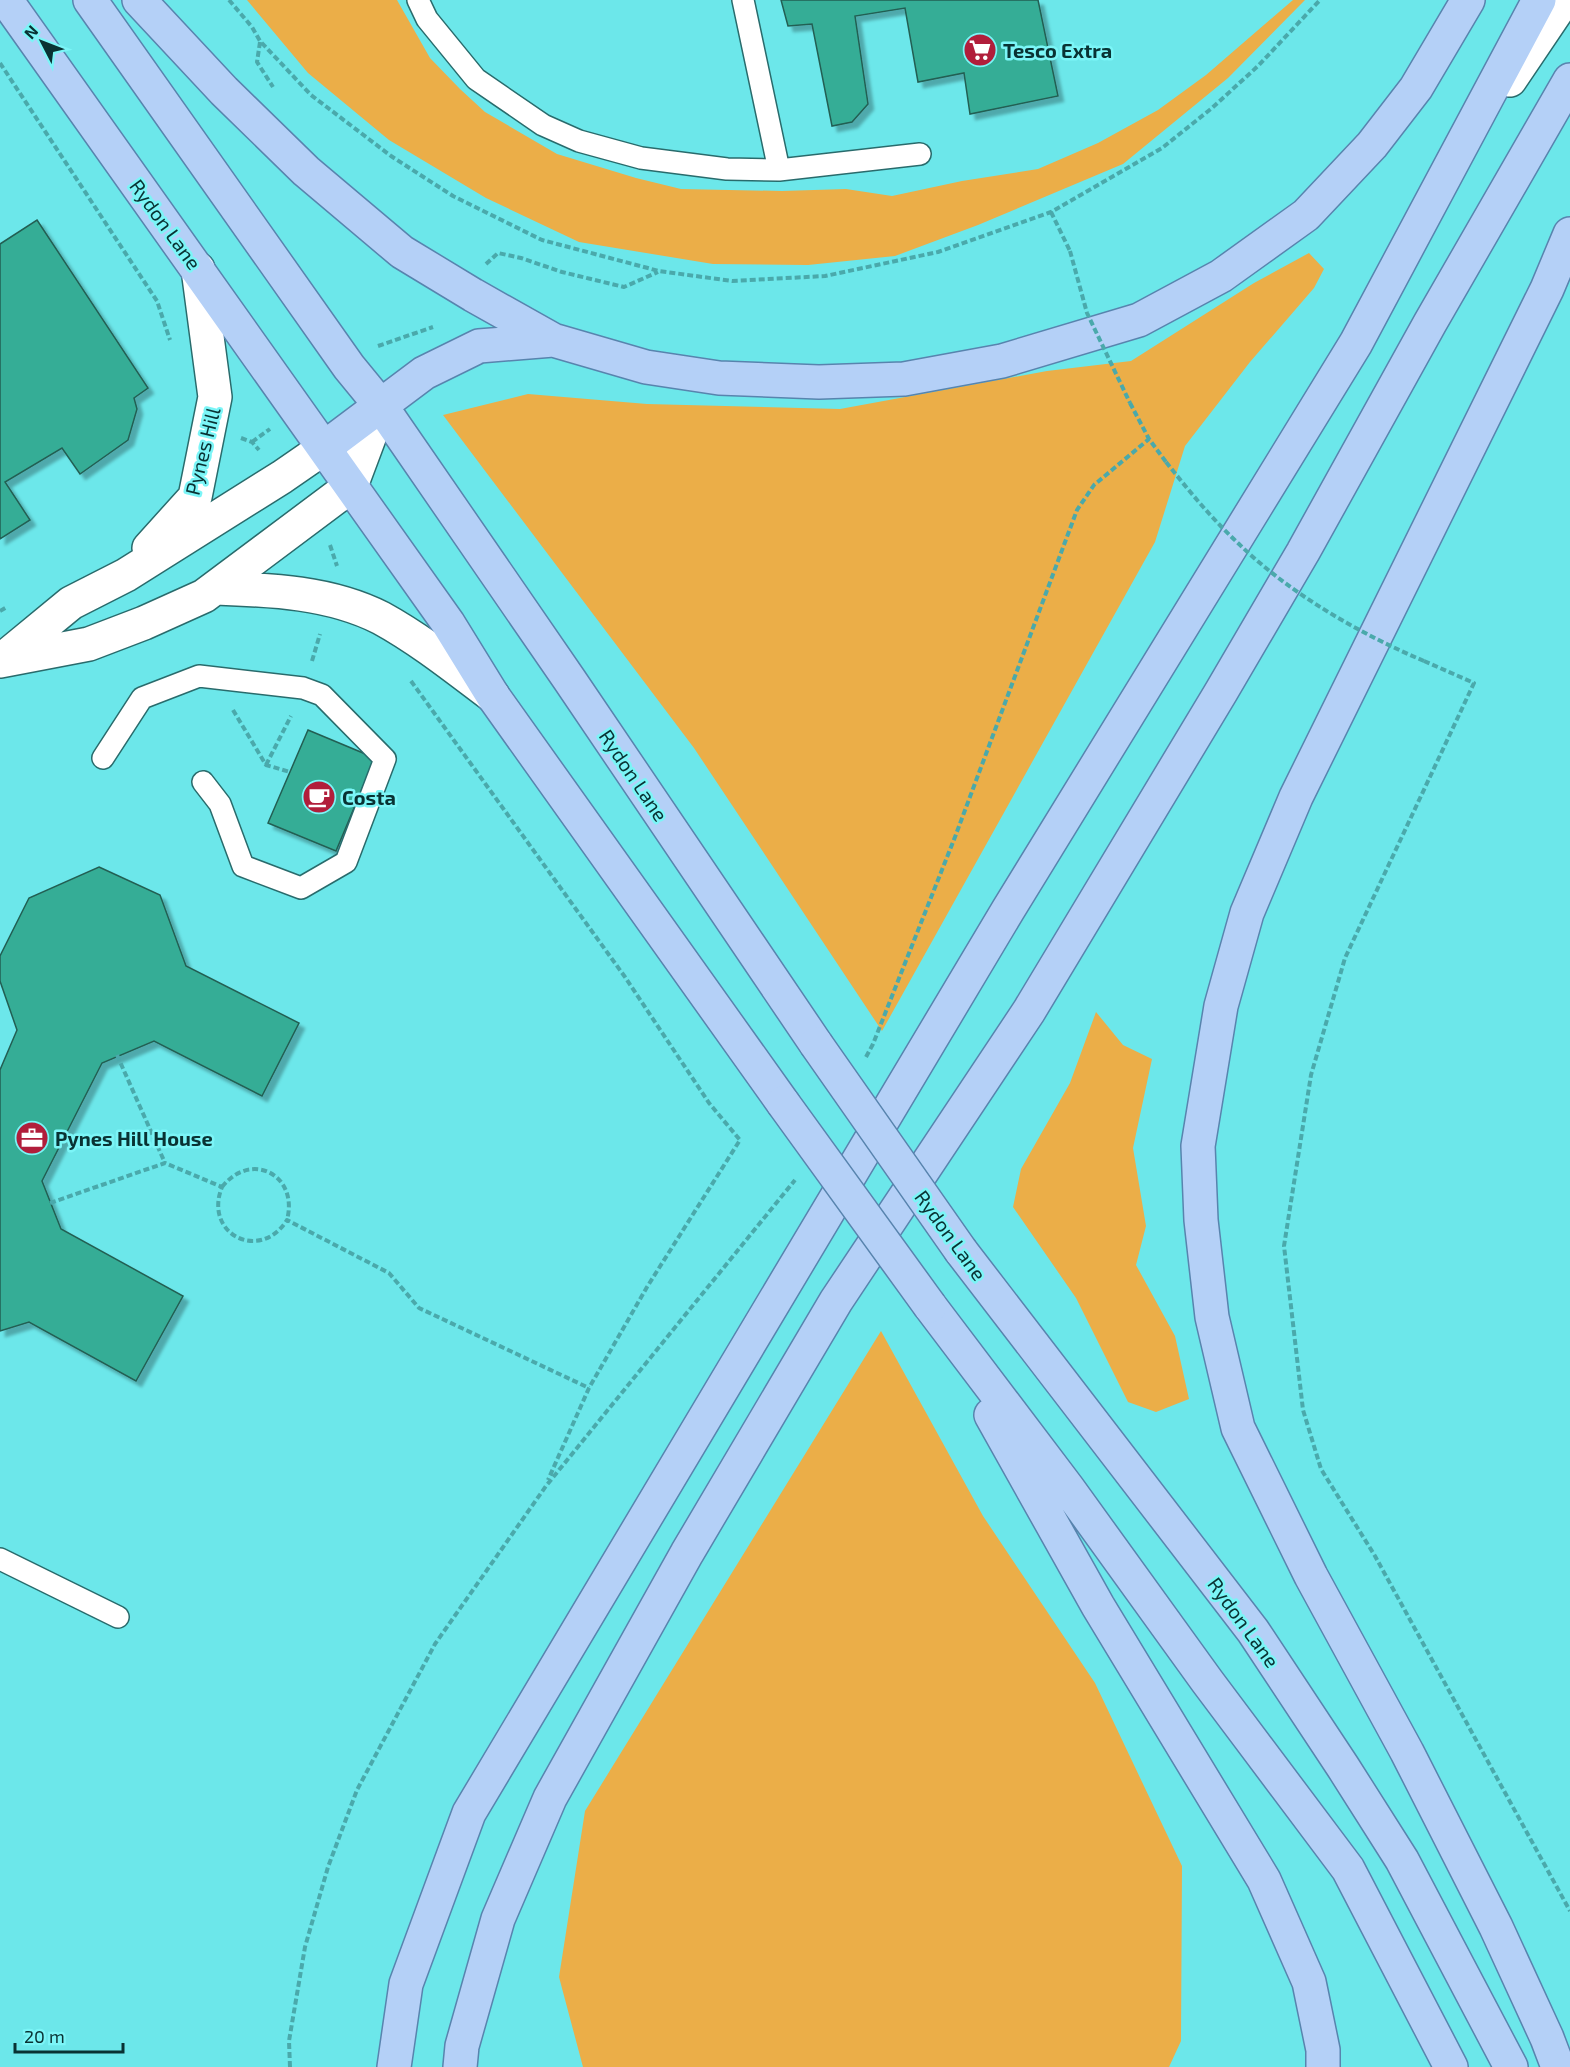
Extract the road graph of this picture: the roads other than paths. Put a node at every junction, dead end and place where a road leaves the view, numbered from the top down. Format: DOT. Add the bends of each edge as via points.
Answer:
graph roads {
  1 [pos="6,0"];
  2 [pos="90,0"];
  3 [pos="139,0"];
  4 [pos="418,0"];
  5 [pos="743,0"];
  6 [pos="1468,0"];
  7 [pos="1539,0"];
  8 [pos="1564,0"];
  9 [pos="1570,80"];
  10 [pos="920,154"];
  11 [pos="779,170"];
  12 [pos="1440,184"];
  13 [pos="1570,234"];
  14 [pos="198,269"];
  15 [pos="553,340"];
  16 [pos="381,406"];
  17 [pos="324,448"];
  18 [pos="351,486"];
  19 [pos="126,574"];
  20 [pos="215,588"];
  21 [pos="0,661"];
  22 [pos="494,696"];
  23 [pos="104,758"];
  24 [pos="203,782"];
  25 [pos="930,1306"];
  26 [pos="0,1559"];
  27 [pos="118,1617"];
  28 [pos="394,2067"];
  29 [pos="460,2067"];
  30 [pos="1323,2067"];
  31 [pos="1450,2067"];
  32 [pos="1511,2067"];
  33 [pos="1558,2067"];
  1 -- 14 [label="main road, Rydon Lane"];
  2 -- 16 [label="main road, Rydon Lane" via="349,367"];
  3 -- 15 [label="main road" via="306,171 402,252"];
  4 -- 11 [label="lane" via="427,19 476,79 543,125 579,141 641,158 727,170"];
  5 -- 11 [label="lane"];
  6 -- 15 [label="main road" via="1416,88 1372,145 1306,215 1221,276 1139,320 1002,361 904,379 829,382 719,378 646,367"];
  7 -- 12 [label="main road"];
  8 -- 12 [label="street"];
  9 -- 29 [label="main road" via="1221,692 1029,1011 836,1302 687,1553 550,1798 498,1919 462,2046"];
  10 -- 11 [label="lane"];
  12 -- 28 [label="main road" via="1356,343 1008,910 469,1814 406,1984"];
  13 -- 33 [label="main road" via="1547,289 1296,796 1247,913 1221,1006 1198,1146 1201,1220 1212,1317 1238,1428 1311,1576 1496,1927"];
  14 -- 17 [label="main road, Rydon Lane"];
  14 -- 19 [label="street, Pynes Hill" via="215,397 195,496"];
  15 -- 16 [label="main road" via="479,346 424,373"];
  16 -- 17 [label="main road"];
  16 -- 18 [label="street"];
  16 -- 32 [label="main road, Rydon Lane, bridge" via="961,1251 1253,1631 1402,1860"];
  17 -- 18 [label="main road, Rydon Lane"];
  17 -- 19 [label="street, Pynes Hill"];
  18 -- 20 [label="street, Pynes Hill"];
  18 -- 22 [label="main road, Rydon Lane" via="448,623"];
  19 -- 21 [label="street, Pynes Hill" via="71,603"];
  20 -- 21 [label="street, Pynes Hill" via="89,644"];
  20 -- 22 [label="street" via="283,591 332,600 378,617"];
  22 -- 25 [label="main road, Rydon Lane, bridge"];
  23 -- 24 [label="lane" via="142,698 200,676 303,688 322,695 385,759 346,862 301,888 243,866 220,804"];
  25 -- 30 [label="main road" via="1098,1606 1264,1880 1309,1982"];
  25 -- 31 [label="main road, Rydon Lane" via="1348,1869"];
  26 -- 27 [label="lane"];
}
